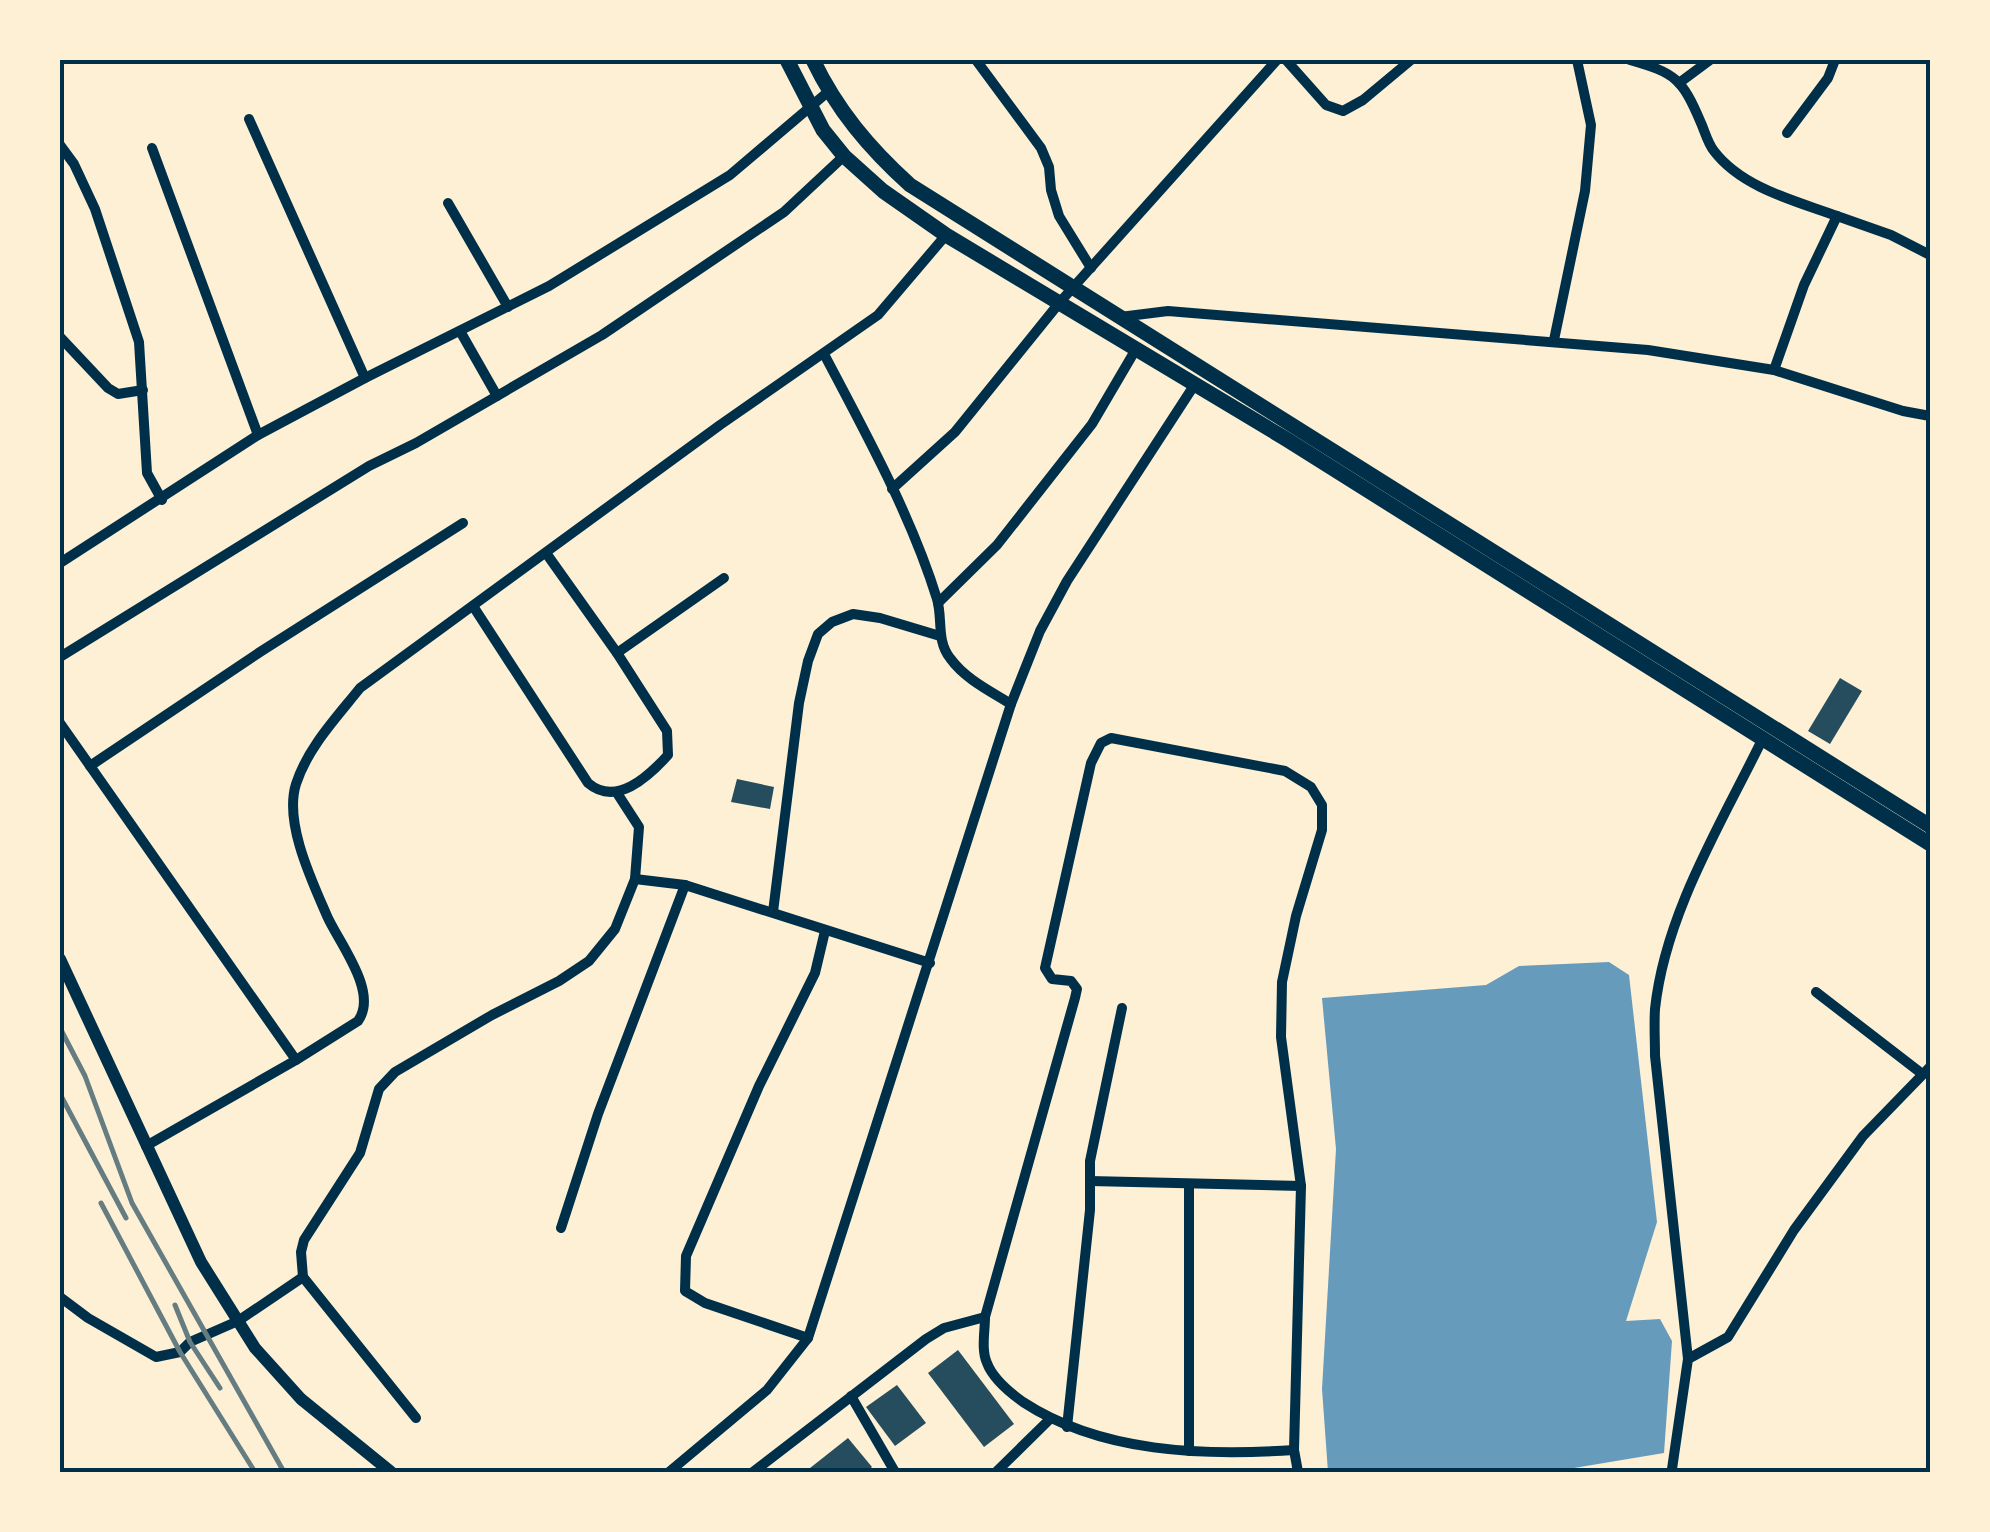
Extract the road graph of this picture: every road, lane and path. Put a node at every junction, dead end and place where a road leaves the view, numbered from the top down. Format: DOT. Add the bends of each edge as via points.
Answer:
graph roads {
  1 [pos="787,60"];
  2 [pos="813,60"];
  3 [pos="976,60"];
  4 [pos="1278,60"];
  5 [pos="1286,60"];
  6 [pos="1411,60"];
  7 [pos="1577,60"];
  8 [pos="1630,60"];
  9 [pos="1710,60"];
  10 [pos="1836,60"];
  11 [pos="1679,84"];
  12 [pos="829,91"];
  13 [pos="811,107"];
  14 [pos="248,119"];
  15 [pos="1787,133"];
  16 [pos="60,144"];
  17 [pos="152,148"];
  18 [pos="844,156"];
  19 [pos="448,203"];
  20 [pos="1837,216"];
  21 [pos="946,235"];
  22 [pos="1930,255"];
  23 [pos="1091,268"];
  24 [pos="1073,289"];
  25 [pos="1060,302"];
  26 [pos="508,307"];
  27 [pos="1118,318"];
  28 [pos="460,331"];
  29 [pos="60,337"];
  30 [pos="1554,340"];
  31 [pos="1136,348"];
  32 [pos="824,354"];
  33 [pos="1774,370"];
  34 [pos="365,378"];
  35 [pos="1195,384"];
  36 [pos="143,390"];
  37 [pos="497,396"];
  38 [pos="1930,416"];
  39 [pos="258,435"];
  40 [pos="892,489"];
  41 [pos="162,500"];
  42 [pos="463,523"];
  43 [pos="546,553"];
  44 [pos="60,564"];
  45 [pos="724,578"];
  46 [pos="938,603"];
  47 [pos="473,606"];
  48 [pos="940,636"];
  49 [pos="617,653"];
  50 [pos="60,657"];
  51 [pos="1011,704"];
  52 [pos="60,723"];
  53 [pos="1762,740"];
  54 [pos="90,766"];
  55 [pos="618,793"];
  56 [pos="1930,826"];
  57 [pos="1930,844"];
  58 [pos="635,879"];
  59 [pos="684,885"];
  60 [pos="773,912"];
  61 [pos="825,932"];
  62 [pos="60,959"];
  63 [pos="930,962"];
  64 [pos="1816,992"];
  65 [pos="1122,1008"];
  66 [pos="296,1060"];
  67 [pos="1926,1070"];
  68 [pos="146,1146"];
  69 [pos="1090,1181"];
  70 [pos="1189,1186"];
  71 [pos="1301,1186"];
  72 [pos="561,1228"];
  73 [pos="304,1277"];
  74 [pos="60,1297"];
  75 [pos="985,1317"];
  76 [pos="238,1321"];
  77 [pos="808,1338"];
  78 [pos="1688,1359"];
  79 [pos="852,1396"];
  80 [pos="416,1418"];
  81 [pos="1050,1419"];
  82 [pos="1067,1427"];
  83 [pos="1294,1450"];
  84 [pos="1189,1451"];
  85 [pos="1000,1471"];
  86 [pos="1670,1471"];
  87 [pos="391,1472"];
  88 [pos="669,1472"];
  89 [pos="753,1472"];
  90 [pos="895,1472"];
  91 [pos="1298,1472"];
  1 -- 13 [label="main road"];
  2 -- 12 [label="main road"];
  3 -- 23 [label="street" via="1041,148 1059,216"];
  4 -- 23 [label="street"];
  5 -- 6 [label="street" via="1326,105 1343,111"];
  7 -- 30 [label="street" via="1591,125 1586,191"];
  8 -- 11 [label="street" via="1666,71"];
  9 -- 11 [label="street"];
  10 -- 15 [label="street"];
  11 -- 20 [label="street" via="1727,165 1777,194"];
  12 -- 13 [label="street"];
  12 -- 24 [label="main road" via="875,154 910,185"];
  13 -- 18 [label="main road"];
  13 -- 26 [label="street" via="730,175"];
  14 -- 34 [label="street"];
  16 -- 36 [label="street" via="118,271 139,342"];
  17 -- 39 [label="street"];
  18 -- 21 [label="main road"];
  18 -- 37 [label="street" via="784,212 602,335"];
  19 -- 26 [label="street"];
  20 -- 22 [label="street"];
  20 -- 33 [label="street"];
  21 -- 25 [label="main road"];
  21 -- 32 [label="street" via="878,315"];
  23 -- 24 [label="street"];
  24 -- 25 [label="street"];
  24 -- 27 [label="main road"];
  25 -- 31 [label="main road"];
  25 -- 40 [label="street" via="954,432"];
  26 -- 28 [label="street"];
  27 -- 30 [label="street" via="1180,312"];
  27 -- 56 [label="main road"];
  28 -- 34 [label="street"];
  28 -- 37 [label="street"];
  29 -- 36 [label="street" via="108,388 118,394"];
  30 -- 33 [label="street"];
  31 -- 35 [label="main road"];
  31 -- 46 [label="street" via="1092,424 997,545"];
  32 -- 40 [label="street"];
  32 -- 43 [label="street"];
  33 -- 38 [label="street"];
  34 -- 39 [label="street"];
  35 -- 51 [label="street" via="1067,582"];
  35 -- 53 [label="main road"];
  36 -- 41 [label="street" via="147,473"];
  37 -- 50 [label="street" via="369,466"];
  39 -- 41 [label="street"];
  40 -- 46 [label="street"];
  41 -- 44 [label="street"];
  42 -- 54 [label="street"];
  43 -- 47 [label="street"];
  43 -- 49 [label="street"];
  45 -- 49 [label="street"];
  46 -- 48 [label="street"];
  47 -- 55 [label="street" via="588,783 599,792"];
  47 -- 66 [label="street" via="360,688 316,744 296,785 293,823 364,999 358,1021"];
  48 -- 51 [label="street" via="962,673"];
  48 -- 60 [label="street" via="853,614 818,634 799,704"];
  49 -- 55 [label="street" via="667,731 668,755"];
  51 -- 63 [label="street"];
  52 -- 54 [label="street"];
  53 -- 57 [label="main road"];
  53 -- 78 [label="street" via="1684,904 1655,1010"];
  54 -- 66 [label="street"];
  55 -- 58 [label="street" via="639,828"];
  58 -- 59 [label="street"];
  58 -- 73 [label="street" via="614,930 588,961 396,1072 379,1089 360,1154 304,1240"];
  59 -- 60 [label="street"];
  59 -- 72 [label="street"];
  60 -- 61 [label="street"];
  61 -- 63 [label="street"];
  61 -- 77 [label="street" via="815,973 751,1103 683,1276 685,1290 705,1303"];
  62 -- 68 [label="street"];
  63 -- 77 [label="street"];
  64 -- 67 [label="street"];
  65 -- 69 [label="street"];
  66 -- 68 [label="street"];
  67 -- 78 [label="street" via="1864,1136 1806,1214 1728,1337"];
  68 -- 76 [label="street" via="200,1262"];
  69 -- 70 [label="street"];
  69 -- 82 [label="street"];
  70 -- 71 [label="street"];
  70 -- 84 [label="street"];
  71 -- 75 [label="street" via="1281,1037 1282,982 1322,830 1322,805 1285,770 1112,738 1101,743 1091,763 1045,968 1077,989"];
  71 -- 83 [label="street"];
  73 -- 76 [label="street"];
  73 -- 80 [label="street"];
  74 -- 76 [label="street" via="156,1357 180,1352"];
  75 -- 79 [label="street" via="944,1328"];
  75 -- 81 [label="street" via="985,1360 994,1377"];
  76 -- 87 [label="street" via="301,1398"];
  77 -- 88 [label="street" via="767,1390"];
  78 -- 86 [label="street"];
  79 -- 89 [label="street"];
  79 -- 90 [label="street"];
  81 -- 82 [label="street"];
  81 -- 85 [label="street"];
  82 -- 84 [label="street"];
  83 -- 84 [label="street"];
  83 -- 91 [label="street"];
}
